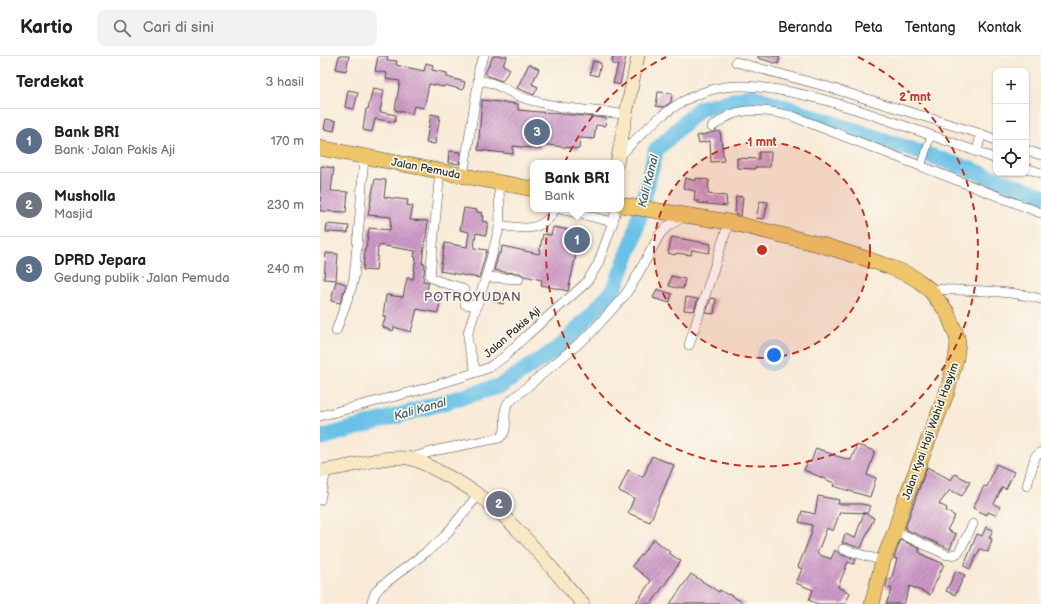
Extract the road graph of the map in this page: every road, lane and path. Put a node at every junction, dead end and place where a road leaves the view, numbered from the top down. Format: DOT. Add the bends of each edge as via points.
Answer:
graph roads {
  1 [pos="484,56"];
  2 [pos="638,56"];
  3 [pos="736,62"];
  4 [pos="478,84"];
  5 [pos="626,114"];
  6 [pos="712,127"];
  7 [pos="981,134"];
  8 [pos="931,136"];
  9 [pos="993,139"];
  10 [pos="320,148"];
  11 [pos="977,151"];
  12 [pos="1029,151"];
  13 [pos="1041,155"];
  14 [pos="364,156"];
  15 [pos="993,158"];
  16 [pos="617,160"];
  17 [pos="618,160"];
  18 [pos="921,166"];
  19 [pos="1029,169"];
  20 [pos="440,171"];
  21 [pos="1041,173"];
  22 [pos="463,176"];
  23 [pos="499,182"];
  24 [pos="530,187"];
  25 [pos="624,207"];
  26 [pos="553,212"];
  27 [pos="572,212"];
  28 [pos="618,212"];
  29 [pos="1041,213"];
  30 [pos="680,215"];
  31 [pos="613,222"];
  32 [pos="729,222"];
  33 [pos="500,224"];
  34 [pos="486,277"];
  35 [pos="519,279"];
  36 [pos="929,289"];
  37 [pos="1041,299"];
  38 [pos="477,306"];
  39 [pos="336,331"];
  40 [pos="690,345"];
  41 [pos="476,372"];
  42 [pos="320,416"];
  43 [pos="1041,452"];
  44 [pos="408,458"];
  45 [pos="323,471"];
  46 [pos="1027,486"];
  47 [pos="478,495"];
  48 [pos="320,500"];
  49 [pos="973,524"];
  50 [pos="895,531"];
  51 [pos="843,549"];
  52 [pos="883,561"];
  53 [pos="371,604"];
  54 [pos="583,604"];
  55 [pos="872,604"];
  1 -- 4 [label="street" via="479,68"];
  2 -- 5 [label="main road"];
  3 -- 7 [label="street"];
  4 -- 5 [label="street" via="485,81 539,103"];
  4 -- 22 [label="street"];
  5 -- 16 [label="main road"];
  6 -- 18 [label="street" via="735,114 755,111 778,113 792,116"];
  7 -- 9 [label="street"];
  7 -- 11 [label="street"];
  8 -- 11 [label="street"];
  8 -- 17 [label="street" via="840,104 798,93 731,86 708,91 674,107 638,136"];
  8 -- 18 [label="street"];
  10 -- 14 [label="highway, Jalan Pemuda"];
  11 -- 15 [label="street"];
  12 -- 13 [label="street"];
  14 -- 20 [label="highway, Jalan Pemuda"];
  14 -- 39 [label="street" via="354,278"];
  18 -- 29 [label="street"];
  19 -- 21 [label="street"];
  20 -- 22 [label="highway, Jalan Pemuda"];
  20 -- 38 [label="street" via="430,276 464,290 465,304"];
  22 -- 23 [label="highway, Jalan Pemuda"];
  23 -- 24 [label="highway, Jalan Pemuda"];
  23 -- 33 [label="street"];
  25 -- 30 [label="highway, Jalan Kyai Haji Wahid Hasyim"];
  26 -- 33 [label="street" via="545,222 529,228"];
  27 -- 31 [label="street"];
  28 -- 31 [label="street, Jalan Pakis Aji"];
  30 -- 32 [label="highway, Jalan Kyai Haji Wahid Hasyim"];
  30 -- 44 [label="street" via="660,234 634,283 590,334 508,403 504,411 503,436"];
  31 -- 41 [label="street, Jalan Pakis Aji" via="598,264 586,283 504,357 488,368"];
  32 -- 36 [label="highway, Jalan Kyai Haji Wahid Hasyim" via="867,259 910,276"];
  32 -- 40 [label="street"];
  33 -- 34 [label="street"];
  34 -- 35 [label="street"];
  34 -- 38 [label="street"];
  36 -- 37 [label="street" via="978,290"];
  36 -- 50 [label="highway, Jalan Kyai Haji Wahid Hasyim" via="948,312 958,342 956,359 947,392"];
  38 -- 41 [label="street" via="468,333 468,344"];
  41 -- 42 [label="street, Jalan Pakis Aji"];
  43 -- 46 [label="street" via="1035,457"];
  44 -- 45 [label="main road" via="390,458"];
  44 -- 47 [label="main road" via="452,478"];
  45 -- 48 [label="street"];
  47 -- 53 [label="street" via="444,537 380,587"];
  47 -- 54 [label="main road" via="527,540"];
  49 -- 50 [label="street" via="959,552 952,555"];
  50 -- 52 [label="highway, Jalan Kyai Haji Wahid Hasyim"];
  51 -- 52 [label="street"];
  52 -- 55 [label="highway, Jalan Kyai Haji Wahid Hasyim"];
}
